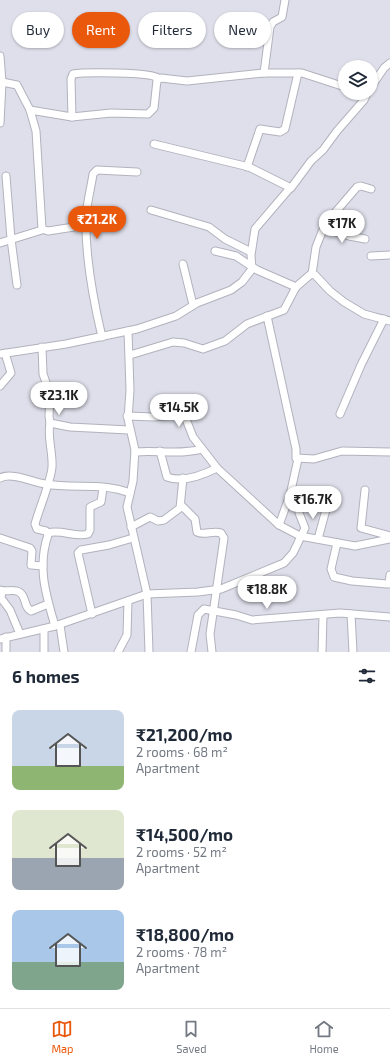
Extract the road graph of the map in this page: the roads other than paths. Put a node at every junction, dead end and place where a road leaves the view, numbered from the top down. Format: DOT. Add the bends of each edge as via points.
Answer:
graph roads {
  1 [pos="285,0"];
  2 [pos="0,56"];
  3 [pos="390,63"];
  4 [pos="264,73"];
  5 [pos="298,73"];
  6 [pos="378,77"];
  7 [pos="158,78"];
  8 [pos="2,82"];
  9 [pos="338,84"];
  10 [pos="364,100"];
  11 [pos="30,110"];
  12 [pos="72,117"];
  13 [pos="0,123"];
  14 [pos="154,144"];
  15 [pos="247,166"];
  16 [pos="137,172"];
  17 [pos="6,176"];
  18 [pos="290,188"];
  19 [pos="372,189"];
  20 [pos="151,210"];
  21 [pos="86,225"];
  22 [pos="324,228"];
  23 [pos="42,230"];
  24 [pos="11,239"];
  25 [pos="365,239"];
  26 [pos="0,243"];
  27 [pos="215,251"];
  28 [pos="251,252"];
  29 [pos="390,255"];
  30 [pos="371,256"];
  31 [pos="183,264"];
  32 [pos="252,266"];
  33 [pos="312,274"];
  34 [pos="17,285"];
  35 [pos="296,287"];
  36 [pos="193,305"];
  37 [pos="267,316"];
  38 [pos="387,320"];
  39 [pos="128,331"];
  40 [pos="102,337"];
  41 [pos="42,347"];
  42 [pos="3,354"];
  43 [pos="130,355"];
  44 [pos="0,386"];
  45 [pos="340,414"];
  46 [pos="128,416"];
  47 [pos="50,423"];
  48 [pos="129,430"];
  49 [pos="202,449"];
  50 [pos="160,451"];
  51 [pos="135,452"];
  52 [pos="390,452"];
  53 [pos="298,459"];
  54 [pos="217,468"];
  55 [pos="1,476"];
  56 [pos="183,478"];
  57 [pos="47,485"];
  58 [pos="103,488"];
  59 [pos="365,490"];
  60 [pos="130,492"];
  61 [pos="314,493"];
  62 [pos="181,505"];
  63 [pos="327,506"];
  64 [pos="279,525"];
  65 [pos="131,527"];
  66 [pos="48,533"];
  67 [pos="300,536"];
  68 [pos="390,536"];
  69 [pos="0,538"];
  70 [pos="133,538"];
  71 [pos="318,539"];
  72 [pos="390,539"];
  73 [pos="337,543"];
  74 [pos="31,554"];
  75 [pos="44,555"];
  76 [pos="42,566"];
  77 [pos="390,575"];
  78 [pos="217,590"];
  79 [pos="1,591"];
  80 [pos="147,594"];
  81 [pos="128,601"];
  82 [pos="48,604"];
  83 [pos="214,611"];
  84 [pos="92,614"];
  85 [pos="351,614"];
  86 [pos="323,615"];
  87 [pos="390,617"];
  88 [pos="58,625"];
  89 [pos="44,629"];
  90 [pos="20,634"];
  91 [pos="3,638"];
  92 [pos="6,652"];
  93 [pos="44,652"];
  94 [pos="64,652"];
  95 [pos="118,652"];
  96 [pos="149,652"];
  97 [pos="191,652"];
  98 [pos="212,652"];
  99 [pos="322,652"];
  100 [pos="353,652"];
  1 -- 4 [label="street" via="282,17 270,26"];
  2 -- 8 [label="street"];
  3 -- 6 [label="street"];
  4 -- 5 [label="street"];
  4 -- 7 [label="street" via="187,81"];
  5 -- 9 [label="street"];
  5 -- 15 [label="street" via="284,131 260,129"];
  7 -- 12 [label="street" via="154,108 150,113 111,112"];
  7 -- 12 [label="street" via="153,75 73,74"];
  8 -- 11 [label="street" via="17,85"];
  8 -- 13 [label="street"];
  10 -- 18 [label="street" via="311,161 294,187"];
  11 -- 12 [label="street"];
  11 -- 23 [label="street" via="37,140"];
  14 -- 15 [label="street"];
  15 -- 18 [label="street"];
  16 -- 21 [label="street" via="95,171"];
  17 -- 24 [label="street"];
  18 -- 28 [label="street" via="255,229"];
  19 -- 22 [label="street" via="357,187"];
  20 -- 28 [label="street" via="208,227 225,240"];
  21 -- 23 [label="street"];
  21 -- 40 [label="street" via="94,301"];
  22 -- 25 [label="street"];
  22 -- 33 [label="street" via="316,247"];
  23 -- 24 [label="street"];
  24 -- 26 [label="street"];
  24 -- 34 [label="street"];
  27 -- 32 [label="street" via="236,256"];
  28 -- 32 [label="street"];
  29 -- 30 [label="street"];
  31 -- 36 [label="street"];
  32 -- 35 [label="street"];
  32 -- 36 [label="street" via="246,278 236,287"];
  33 -- 35 [label="street"];
  33 -- 38 [label="street" via="344,302 364,314"];
  35 -- 37 [label="street" via="284,310"];
  36 -- 39 [label="street" via="176,316"];
  37 -- 43 [label="street" via="247,324 225,341 203,349 173,342"];
  37 -- 53 [label="street" via="296,451 295,457"];
  38 -- 45 [label="street" via="361,365"];
  39 -- 40 [label="street"];
  39 -- 43 [label="street"];
  40 -- 41 [label="street"];
  41 -- 42 [label="street"];
  41 -- 47 [label="street" via="43,374 50,394"];
  42 -- 44 [label="street" via="11,373"];
  43 -- 46 [label="street"];
  46 -- 48 [label="street"];
  46 -- 49 [label="street" via="165,417 182,413 193,437"];
  47 -- 48 [label="street" via="70,427"];
  47 -- 57 [label="street" via="52,469"];
  48 -- 51 [label="street"];
  49 -- 50 [label="street" via="188,452"];
  49 -- 54 [label="street"];
  50 -- 51 [label="street"];
  50 -- 56 [label="street" via="168,477"];
  51 -- 60 [label="street"];
  52 -- 53 [label="street" via="342,451 314,459"];
  53 -- 64 [label="street" via="290,495"];
  54 -- 56 [label="street" via="199,476"];
  54 -- 64 [label="street"];
  55 -- 57 [label="street"];
  56 -- 62 [label="street"];
  57 -- 58 [label="street"];
  57 -- 66 [label="street" via="35,524 37,529"];
  58 -- 60 [label="street"];
  58 -- 66 [label="street" via="102,502 90,507 88,534 54,531"];
  59 -- 68 [label="street" via="362,528"];
  60 -- 65 [label="street" via="127,507"];
  61 -- 67 [label="street" via="305,496 299,510 305,526"];
  62 -- 65 [label="street" via="164,520 150,517"];
  62 -- 78 [label="street" via="195,518 199,534 214,531 223,535"];
  63 -- 71 [label="street"];
  64 -- 67 [label="street"];
  65 -- 70 [label="street"];
  66 -- 75 [label="street"];
  67 -- 71 [label="street"];
  67 -- 78 [label="street" via="291,556 284,563"];
  69 -- 74 [label="street" via="28,547 32,551"];
  70 -- 80 [label="street"];
  70 -- 84 [label="street" via="81,550 78,553"];
  71 -- 73 [label="street"];
  72 -- 73 [label="street" via="358,546"];
  73 -- 77 [label="street" via="331,569 334,577 389,584"];
  74 -- 75 [label="street"];
  74 -- 76 [label="street" via="31,565"];
  75 -- 76 [label="street"];
  76 -- 82 [label="street"];
  78 -- 80 [label="street"];
  78 -- 83 [label="street"];
  79 -- 82 [label="street" via="19,592 27,608 31,610"];
  79 -- 90 [label="street" via="0,598 10,610"];
  80 -- 81 [label="street"];
  80 -- 96 [label="street"];
  81 -- 84 [label="street"];
  81 -- 95 [label="street" via="127,636"];
  82 -- 88 [label="street"];
  83 -- 86 [label="street" via="252,620"];
  83 -- 97 [label="street" via="204,610 199,613"];
  83 -- 98 [label="street" via="210,634"];
  84 -- 88 [label="street"];
  85 -- 86 [label="street"];
  85 -- 87 [label="street"];
  85 -- 100 [label="street"];
  86 -- 99 [label="street"];
  88 -- 89 [label="street"];
  88 -- 94 [label="street"];
  89 -- 90 [label="street"];
  89 -- 93 [label="street"];
  90 -- 91 [label="street"];
  91 -- 92 [label="street"];
}
